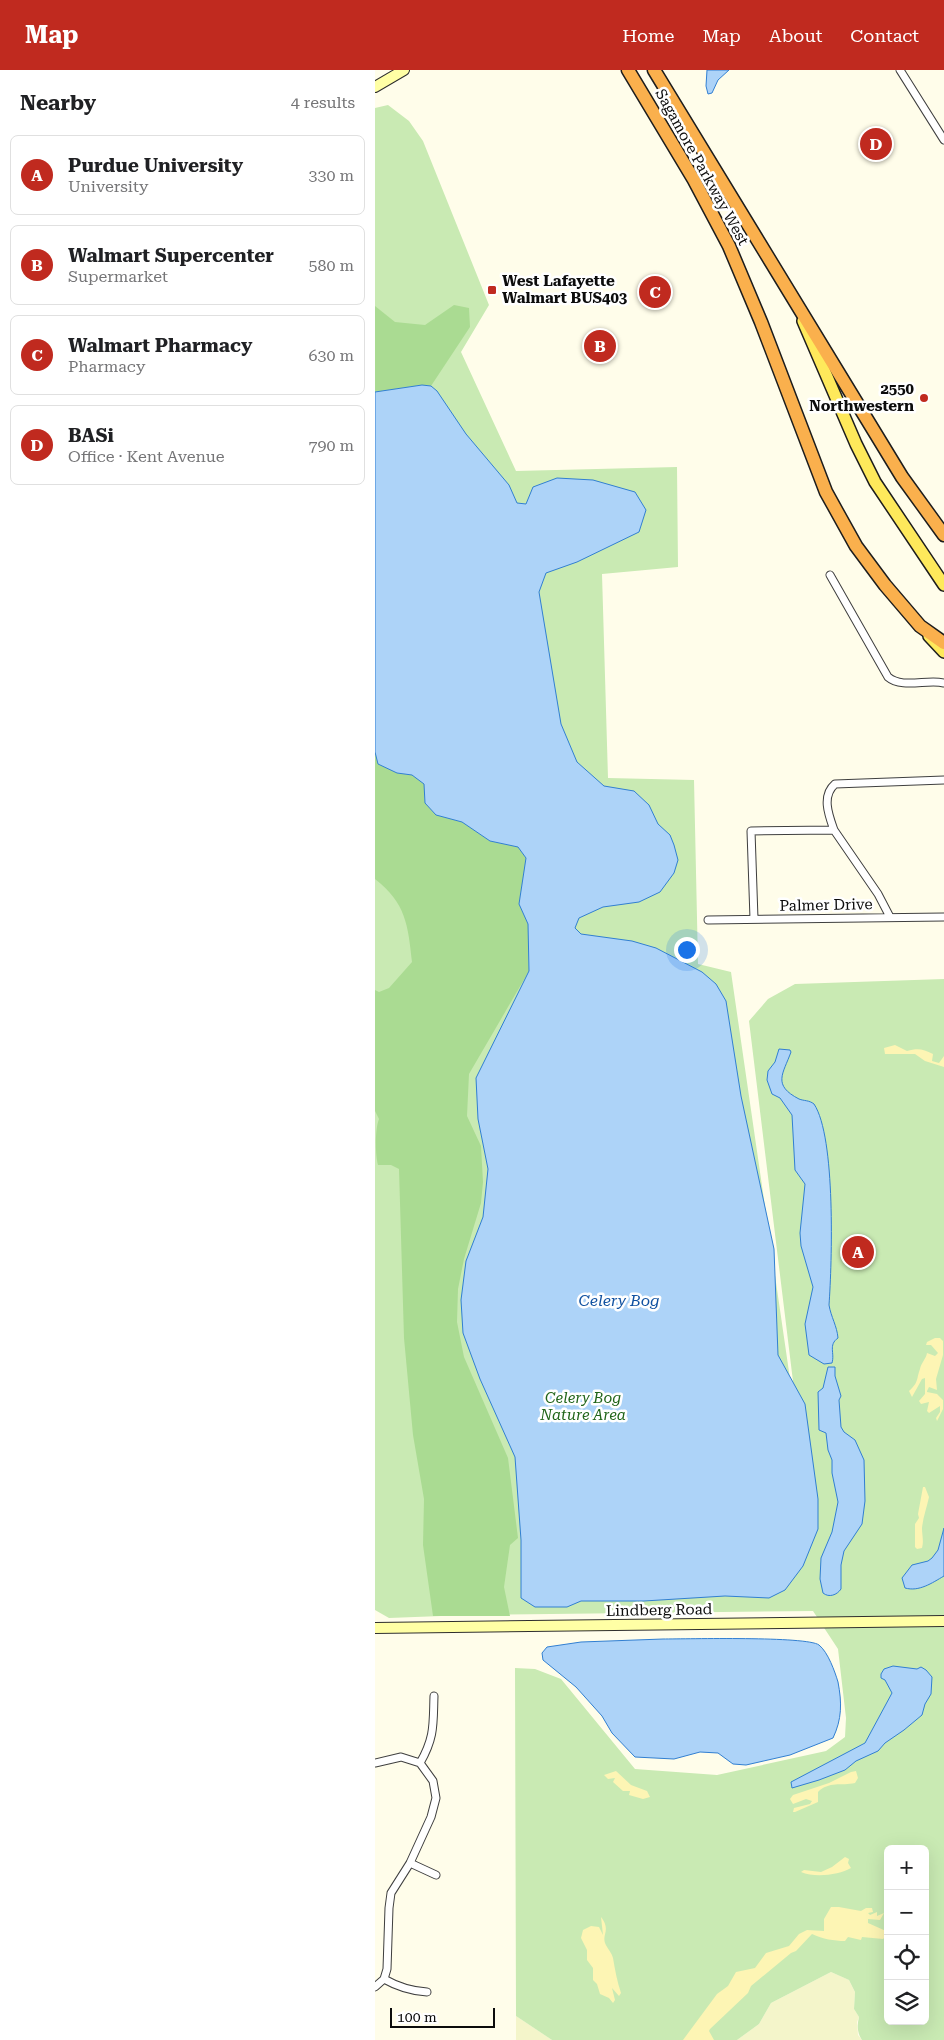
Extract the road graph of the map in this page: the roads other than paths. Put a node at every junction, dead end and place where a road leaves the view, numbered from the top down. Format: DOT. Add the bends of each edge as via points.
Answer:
graph roads {
  1 [pos="404,70"];
  2 [pos="628,70"];
  3 [pos="655,70"];
  4 [pos="900,70"];
  5 [pos="375,87"];
  6 [pos="944,140"];
  7 [pos="799,310"];
  8 [pos="944,535"];
  9 [pos="830,575"];
  10 [pos="944,585"];
  11 [pos="920,626"];
  12 [pos="944,643"];
  13 [pos="944,652"];
  14 [pos="944,683"];
  15 [pos="944,780"];
  16 [pos="834,830"];
  17 [pos="890,917"];
  18 [pos="944,917"];
  19 [pos="708,920"];
  20 [pos="754,920"];
  21 [pos="944,1621"];
  22 [pos="375,1628"];
  23 [pos="434,1696"];
  24 [pos="375,1763"];
  25 [pos="420,1763"];
  26 [pos="410,1863"];
  27 [pos="436,1875"];
  28 [pos="384,1979"];
  29 [pos="375,1987"];
  30 [pos="427,1992"];
  1 -- 5 [label="main road"];
  2 -- 11 [label="highway, Sagamore Parkway West" via="729,246 826,492 856,546"];
  3 -- 7 [label="highway, Sagamore Parkway West"];
  4 -- 6 [label="street"];
  7 -- 8 [label="highway, Sagamore Parkway West" via="902,477"];
  7 -- 10 [label="main road" via="875,482"];
  9 -- 14 [label="street" via="892,681"];
  11 -- 12 [label="highway, Sagamore Parkway West"];
  11 -- 13 [label="main road"];
  15 -- 16 [label="street" via="835,784 827,799"];
  16 -- 17 [label="street"];
  16 -- 20 [label="street" via="751,831"];
  17 -- 18 [label="street, Palmer Drive"];
  17 -- 20 [label="street, Palmer Drive"];
  19 -- 20 [label="street, Palmer Drive"];
  21 -- 22 [label="main road, Lindberg Road"];
  23 -- 25 [label="street" via="433,1734"];
  24 -- 25 [label="street" via="401,1757"];
  25 -- 26 [label="street" via="433,1781 436,1798"];
  26 -- 27 [label="street"];
  26 -- 28 [label="street" via="390,1900"];
  28 -- 29 [label="street"];
  28 -- 30 [label="street" via="398,1987"];
}
